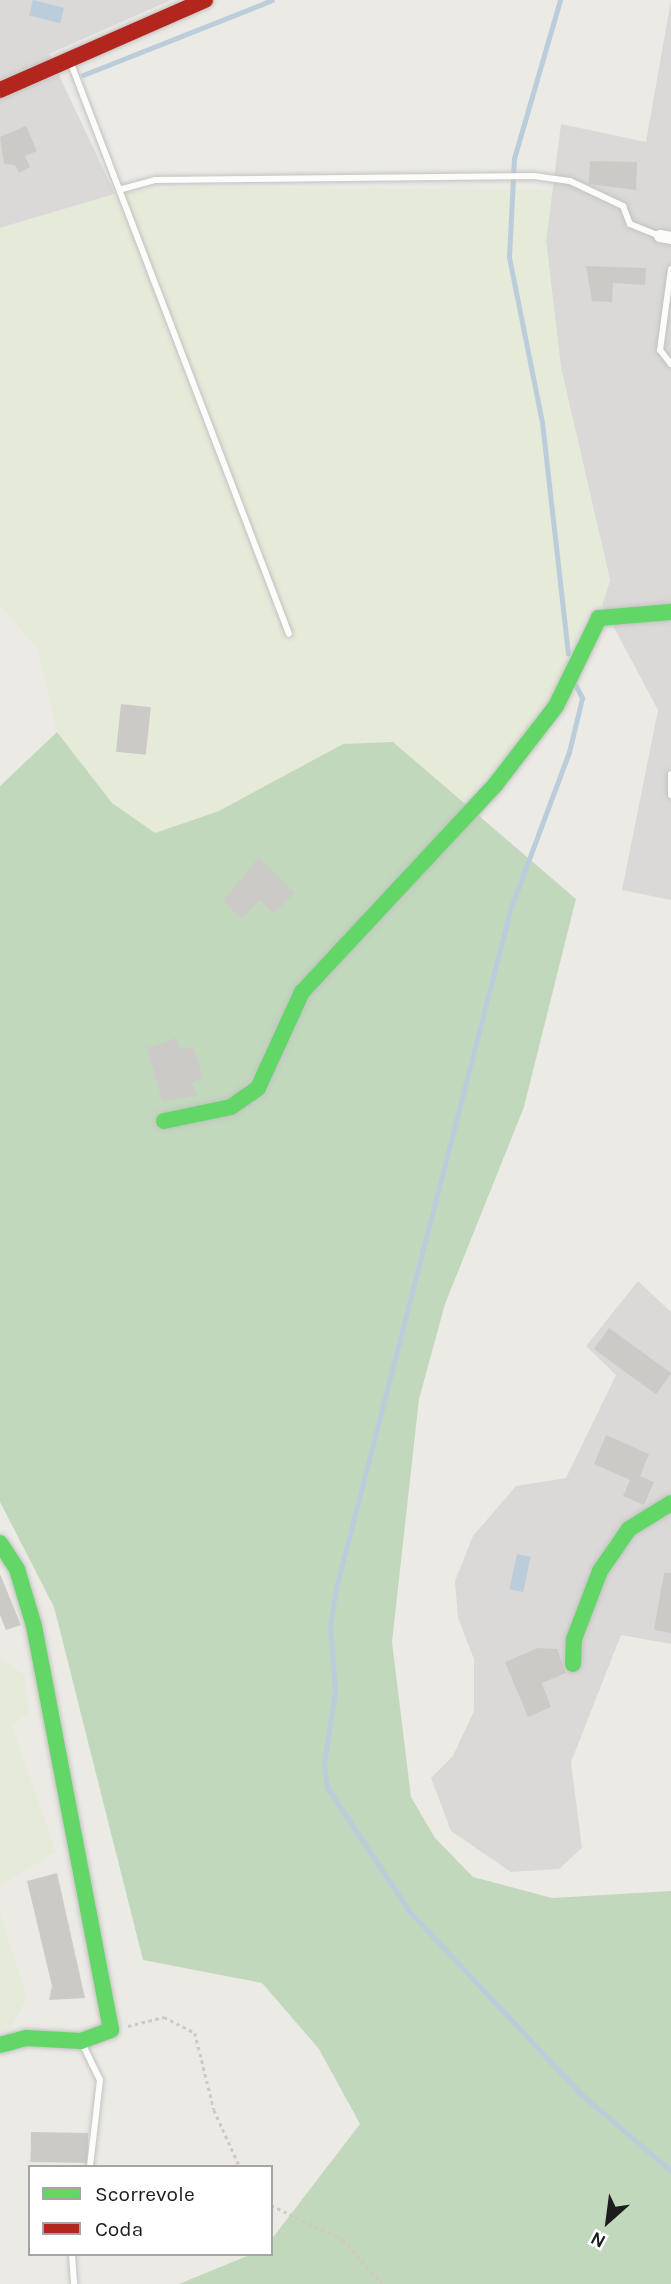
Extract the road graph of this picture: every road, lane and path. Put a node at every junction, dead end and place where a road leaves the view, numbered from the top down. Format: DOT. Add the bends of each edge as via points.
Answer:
graph roads {
  1 [pos="205,0"];
  2 [pos="69,60"];
  3 [pos="0,90"];
  4 [pos="122,190"];
  5 [pos="666,237"];
  6 [pos="671,269"];
  7 [pos="671,364"];
  8 [pos="671,612"];
  9 [pos="289,634"];
  10 [pos="671,774"];
  11 [pos="671,795"];
  12 [pos="164,1121"];
  13 [pos="671,1503"];
  14 [pos="0,1543"];
  15 [pos="573,1664"];
  16 [pos="111,2030"];
  17 [pos="81,2041"];
  18 [pos="0,2045"];
  19 [pos="90,2165"];
  20 [pos="239,2165"];
  21 [pos="273,2206"];
  22 [pos="72,2256"];
  23 [pos="74,2284"];
  24 [pos="383,2284"];
  1 -- 2 [label="street"];
  2 -- 3 [label="street"];
  2 -- 4 [label="lane"];
  4 -- 5 [label="lane" via="155,180 522,176 570,181 622,206 631,224"];
  4 -- 9 [label="lane"];
  6 -- 7 [label="lane" via="660,350"];
  8 -- 12 [label="street" via="599,618 556,706 502,775 302,992 258,1088 231,1107"];
  10 -- 11 [label="lane"];
  13 -- 15 [label="street" via="629,1529 600,1571 574,1639"];
  14 -- 16 [label="street" via="17,1569 34,1626"];
  16 -- 17 [label="street"];
  16 -- 20 [label="path" via="164,2017 195,2032 214,2110"];
  17 -- 18 [label="street" via="26,2038"];
  17 -- 19 [label="lane" via="100,2080"];
  21 -- 24 [label="path" via="342,2240"];
  22 -- 23 [label="lane"];
}
